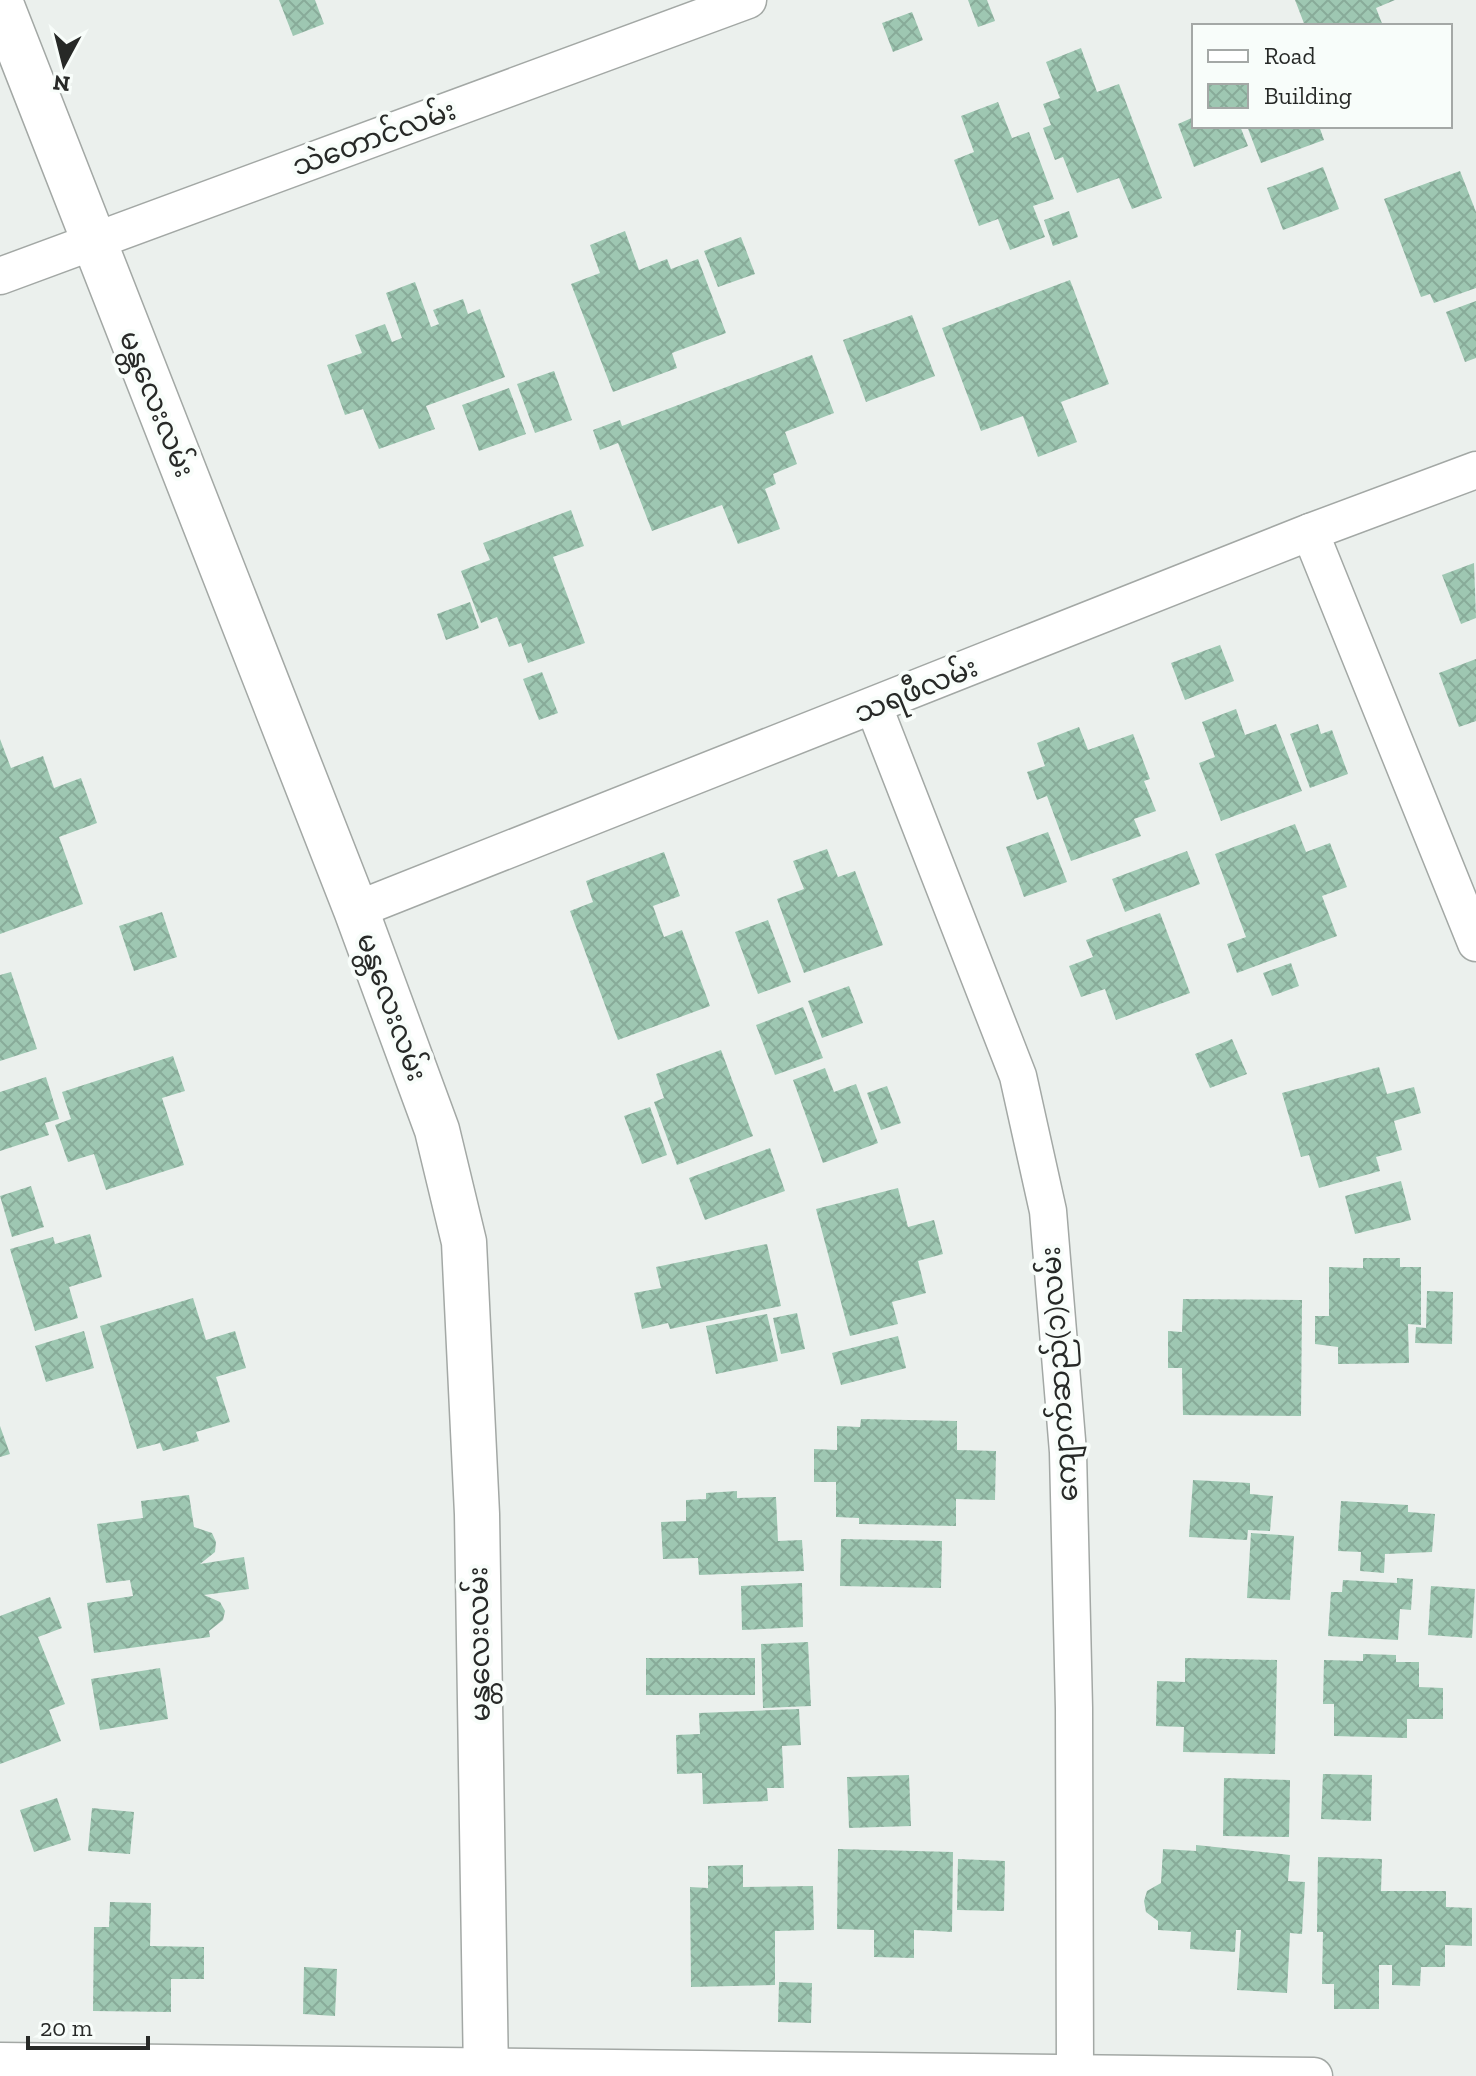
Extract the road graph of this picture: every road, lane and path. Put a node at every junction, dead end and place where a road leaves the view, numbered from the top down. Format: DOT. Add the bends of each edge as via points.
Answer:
graph roads {
  1 [pos="748,0"];
  2 [pos="0,1"];
  3 [pos="93,242"];
  4 [pos="0,276"];
  5 [pos="1476,470"];
  6 [pos="1310,532"];
  7 [pos="874,707"];
  8 [pos="356,910"];
  9 [pos="1476,943"];
  10 [pos="0,2061"];
  11 [pos="486,2071"];
  12 [pos="1075,2073"];
  13 [pos="1314,2076"];
  1 -- 3 [label="street, သဲတောင်လမ်း"];
  2 -- 3 [label="main road, မန္တလေးလမ်း"];
  3 -- 4 [label="street, သဲတောင်လမ်း"];
  3 -- 8 [label="main road, မန္တလေးလမ်း"];
  5 -- 6 [label="street, သရဖီလမ်း"];
  6 -- 7 [label="street, သရဖီလမ်း"];
  6 -- 9 [label="street"];
  7 -- 8 [label="street, သရဖီလမ်း"];
  7 -- 12 [label="street, ကျောက်ဆည်(၁)လမ်း" via="1018,1076 1048,1211 1068,1452"];
  8 -- 11 [label="main road, မန္တလေးလမ်း" via="437,1130 464,1242 477,1514"];
  10 -- 11 [label="street"];
  11 -- 12 [label="street"];
  12 -- 13 [label="street"];
}
